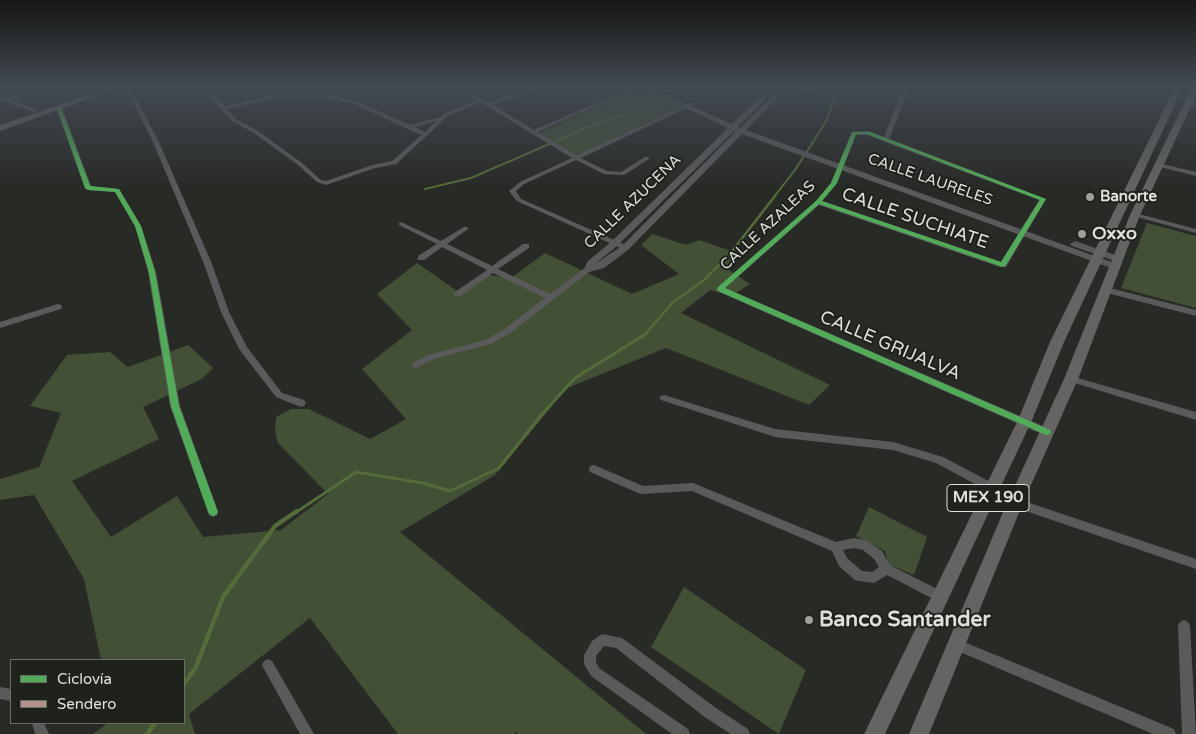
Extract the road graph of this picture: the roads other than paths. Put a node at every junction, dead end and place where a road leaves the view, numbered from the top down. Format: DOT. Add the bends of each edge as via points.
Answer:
graph roads {
  1 [pos="20,121"];
  2 [pos="65,121"];
  3 [pos="145,121"];
  4 [pos="236,121"];
  5 [pos="396,121"];
  6 [pos="430,121"];
  7 [pos="439,121"];
  8 [pos="516,121"];
  9 [pos="558,121"];
  10 [pos="655,121"];
  11 [pos="725,121"];
  12 [pos="737,121"];
  13 [pos="751,121"];
  14 [pos="893,121"];
  15 [pos="1163,121"];
  16 [pos="1182,121"];
  17 [pos="733,125"];
  18 [pos="409,127"];
  19 [pos="0,128"];
  20 [pos="743,129"];
  21 [pos="534,132"];
  22 [pos="425,134"];
  23 [pos="886,140"];
  24 [pos="577,158"];
  25 [pos="647,158"];
  26 [pos="840,165"];
  27 [pos="1158,165"];
  28 [pos="1196,174"];
  29 [pos="818,202"];
  30 [pos="1136,215"];
  31 [pos="401,224"];
  32 [pos="466,228"];
  33 [pos="1023,230"];
  34 [pos="1196,231"];
  35 [pos="442,244"];
  36 [pos="614,244"];
  37 [pos="526,246"];
  38 [pos="625,248"];
  39 [pos="1099,256"];
  40 [pos="421,258"];
  41 [pos="1116,262"];
  42 [pos="589,269"];
  43 [pos="493,270"];
  44 [pos="720,289"];
  45 [pos="1106,290"];
  46 [pos="458,294"];
  47 [pos="551,298"];
  48 [pos="58,307"];
  49 [pos="1196,314"];
  50 [pos="0,325"];
  51 [pos="416,365"];
  52 [pos="1071,379"];
  53 [pos="664,398"];
  54 [pos="301,403"];
  55 [pos="1196,416"];
  56 [pos="1025,420"];
  57 [pos="1047,432"];
  58 [pos="594,469"];
  59 [pos="992,488"];
  60 [pos="1015,503"];
  61 [pos="213,512"];
  62 [pos="836,547"];
  63 [pos="1196,564"];
  64 [pos="886,570"];
  65 [pos="941,597"];
  66 [pos="1184,626"];
  67 [pos="956,645"];
  68 [pos="268,664"];
  69 [pos="307,734"];
  70 [pos="683,734"];
  71 [pos="743,734"];
  72 [pos="874,734"];
  73 [pos="919,734"];
  74 [pos="1169,734"];
  75 [pos="1189,734"];
  1 -- 19 [label="main road"];
  2 -- 61 [label="street" via="88,188 117,190 138,226 152,272 175,406"];
  3 -- 54 [label="street" via="243,349 280,394"];
  4 -- 22 [label="street" via="326,183 394,162"];
  5 -- 18 [label="street"];
  6 -- 18 [label="street"];
  7 -- 22 [label="street"];
  8 -- 21 [label="street"];
  9 -- 21 [label="street"];
  10 -- 24 [label="street"];
  11 -- 17 [label="street, CALLE LAURELES"];
  12 -- 17 [label="street, CALLE AZUCENA"];
  13 -- 20 [label="street, CALLE AZUCENA"];
  14 -- 23 [label="street"];
  15 -- 39 [label="main road, MEX 190"];
  16 -- 27 [label="main road, MEX 190"];
  17 -- 20 [label="street, CALLE LAURELES"];
  17 -- 36 [label="street, CALLE AZUCENA"];
  18 -- 22 [label="street"];
  20 -- 26 [label="street, CALLE LAURELES"];
  20 -- 38 [label="street, CALLE AZUCENA"];
  21 -- 24 [label="street"];
  23 -- 26 [label="street, CALLE AZALEAS" via="854,133"];
  23 -- 33 [label="street" via="1043,199"];
  24 -- 25 [label="street" via="606,173 622,174"];
  24 -- 36 [label="street" via="522,183 512,192 519,200"];
  26 -- 29 [label="street, CALLE AZALEAS" via="834,183"];
  26 -- 33 [label="street, CALLE LAURELES"];
  27 -- 28 [label="street"];
  27 -- 30 [label="main road, MEX 190"];
  29 -- 33 [label="street, CALLE SUCHIATE" via="1003,265"];
  29 -- 44 [label="street, CALLE AZALEAS"];
  30 -- 34 [label="street"];
  30 -- 41 [label="main road, MEX 190"];
  31 -- 35 [label="street"];
  32 -- 35 [label="street"];
  33 -- 39 [label="street, CALLE LAURELES"];
  35 -- 40 [label="street"];
  35 -- 43 [label="street"];
  36 -- 38 [label="street"];
  36 -- 42 [label="street, CALLE AZUCENA" via="591,262"];
  37 -- 43 [label="street"];
  38 -- 42 [label="street, CALLE AZUCENA" via="601,266"];
  39 -- 41 [label="street, CALLE LAURELES"];
  39 -- 56 [label="main road, MEX 190" via="1057,342"];
  41 -- 45 [label="main road, MEX 190"];
  42 -- 47 [label="street"];
  43 -- 46 [label="street"];
  43 -- 47 [label="street"];
  44 -- 56 [label="street, CALLE GRIJALVA"];
  45 -- 49 [label="street"];
  45 -- 52 [label="main road, MEX 190"];
  47 -- 51 [label="street" via="488,342 431,357"];
  48 -- 50 [label="street"];
  52 -- 55 [label="street"];
  52 -- 57 [label="main road, MEX 190"];
  53 -- 59 [label="street" via="775,433 893,446 939,460"];
  56 -- 57 [label="street, CALLE GRIJALVA"];
  56 -- 59 [label="main road, MEX 190"];
  57 -- 60 [label="main road, MEX 190"];
  58 -- 62 [label="street" via="642,490 693,486"];
  59 -- 65 [label="main road, MEX 190"];
  60 -- 63 [label="street"];
  60 -- 67 [label="main road, MEX 190"];
  62 -- 64 [label="street" via="854,543 866,545 878,555"];
  62 -- 64 [label="street" via="844,562 859,576 875,577"];
  64 -- 65 [label="street"];
  65 -- 72 [label="main road, MEX 190"];
  66 -- 75 [label="street"];
  67 -- 73 [label="main road, MEX 190"];
  67 -- 74 [label="street"];
  68 -- 69 [label="street"];
  70 -- 71 [label="street" via="595,672 590,664 590,655 596,645 602,640 618,642 711,714"];
}
